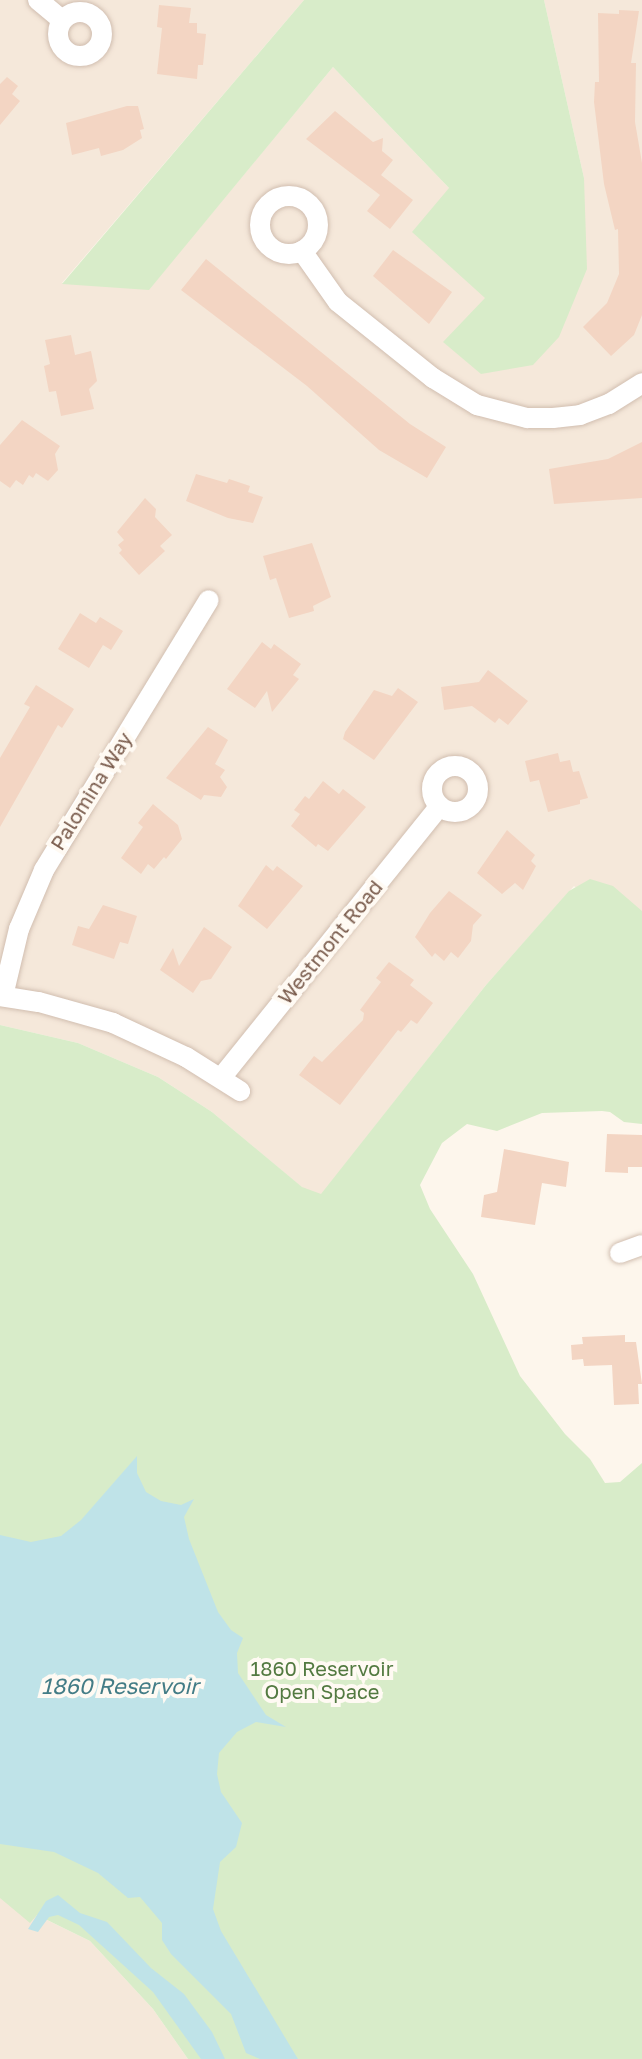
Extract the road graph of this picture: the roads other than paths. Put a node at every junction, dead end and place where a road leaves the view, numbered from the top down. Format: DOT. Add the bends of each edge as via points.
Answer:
graph roads {
  1 [pos="38,0"];
  2 [pos="62,20"];
  3 [pos="302,251"];
  4 [pos="642,383"];
  5 [pos="209,600"];
  6 [pos="440,806"];
  7 [pos="1,996"];
  8 [pos="221,1078"];
  9 [pos="240,1091"];
  10 [pos="642,1245"];
  11 [pos="620,1253"];
  1 -- 2 [label="street"];
  3 -- 4 [label="street" via="338,302 455,395 477,405 513,416 580,415"];
  5 -- 7 [label="street, Palomina Way" via="44,870 19,929"];
  6 -- 8 [label="street, Westmont Road"];
  7 -- 8 [label="street" via="113,1023"];
  8 -- 9 [label="street"];
  10 -- 11 [label="street"];
}
